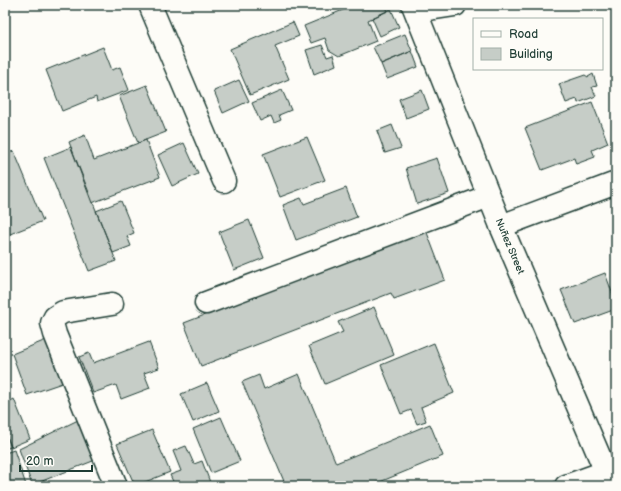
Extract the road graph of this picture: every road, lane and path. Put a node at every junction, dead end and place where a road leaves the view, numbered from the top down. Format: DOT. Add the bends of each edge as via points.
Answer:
graph roads {
  1 [pos="150,5"];
  2 [pos="455,5"];
  3 [pos="414,8"];
  4 [pos="224,181"];
  5 [pos="616,183"];
  6 [pos="489,196"];
  7 [pos="501,226"];
  8 [pos="206,303"];
  9 [pos="112,304"];
  10 [pos="611,475"];
  11 [pos="116,486"];
  12 [pos="566,486"];
  1 -- 4 [label="street"];
  2 -- 3 [label="street"];
  3 -- 6 [label="street, Nuñez Street"];
  5 -- 7 [label="street"];
  6 -- 7 [label="street, Nuñez Street"];
  6 -- 8 [label="street"];
  7 -- 10 [label="street, Nuñez Street"];
  9 -- 11 [label="street" via="63,312 55,317 52,323"];
  10 -- 12 [label="street"];
}
